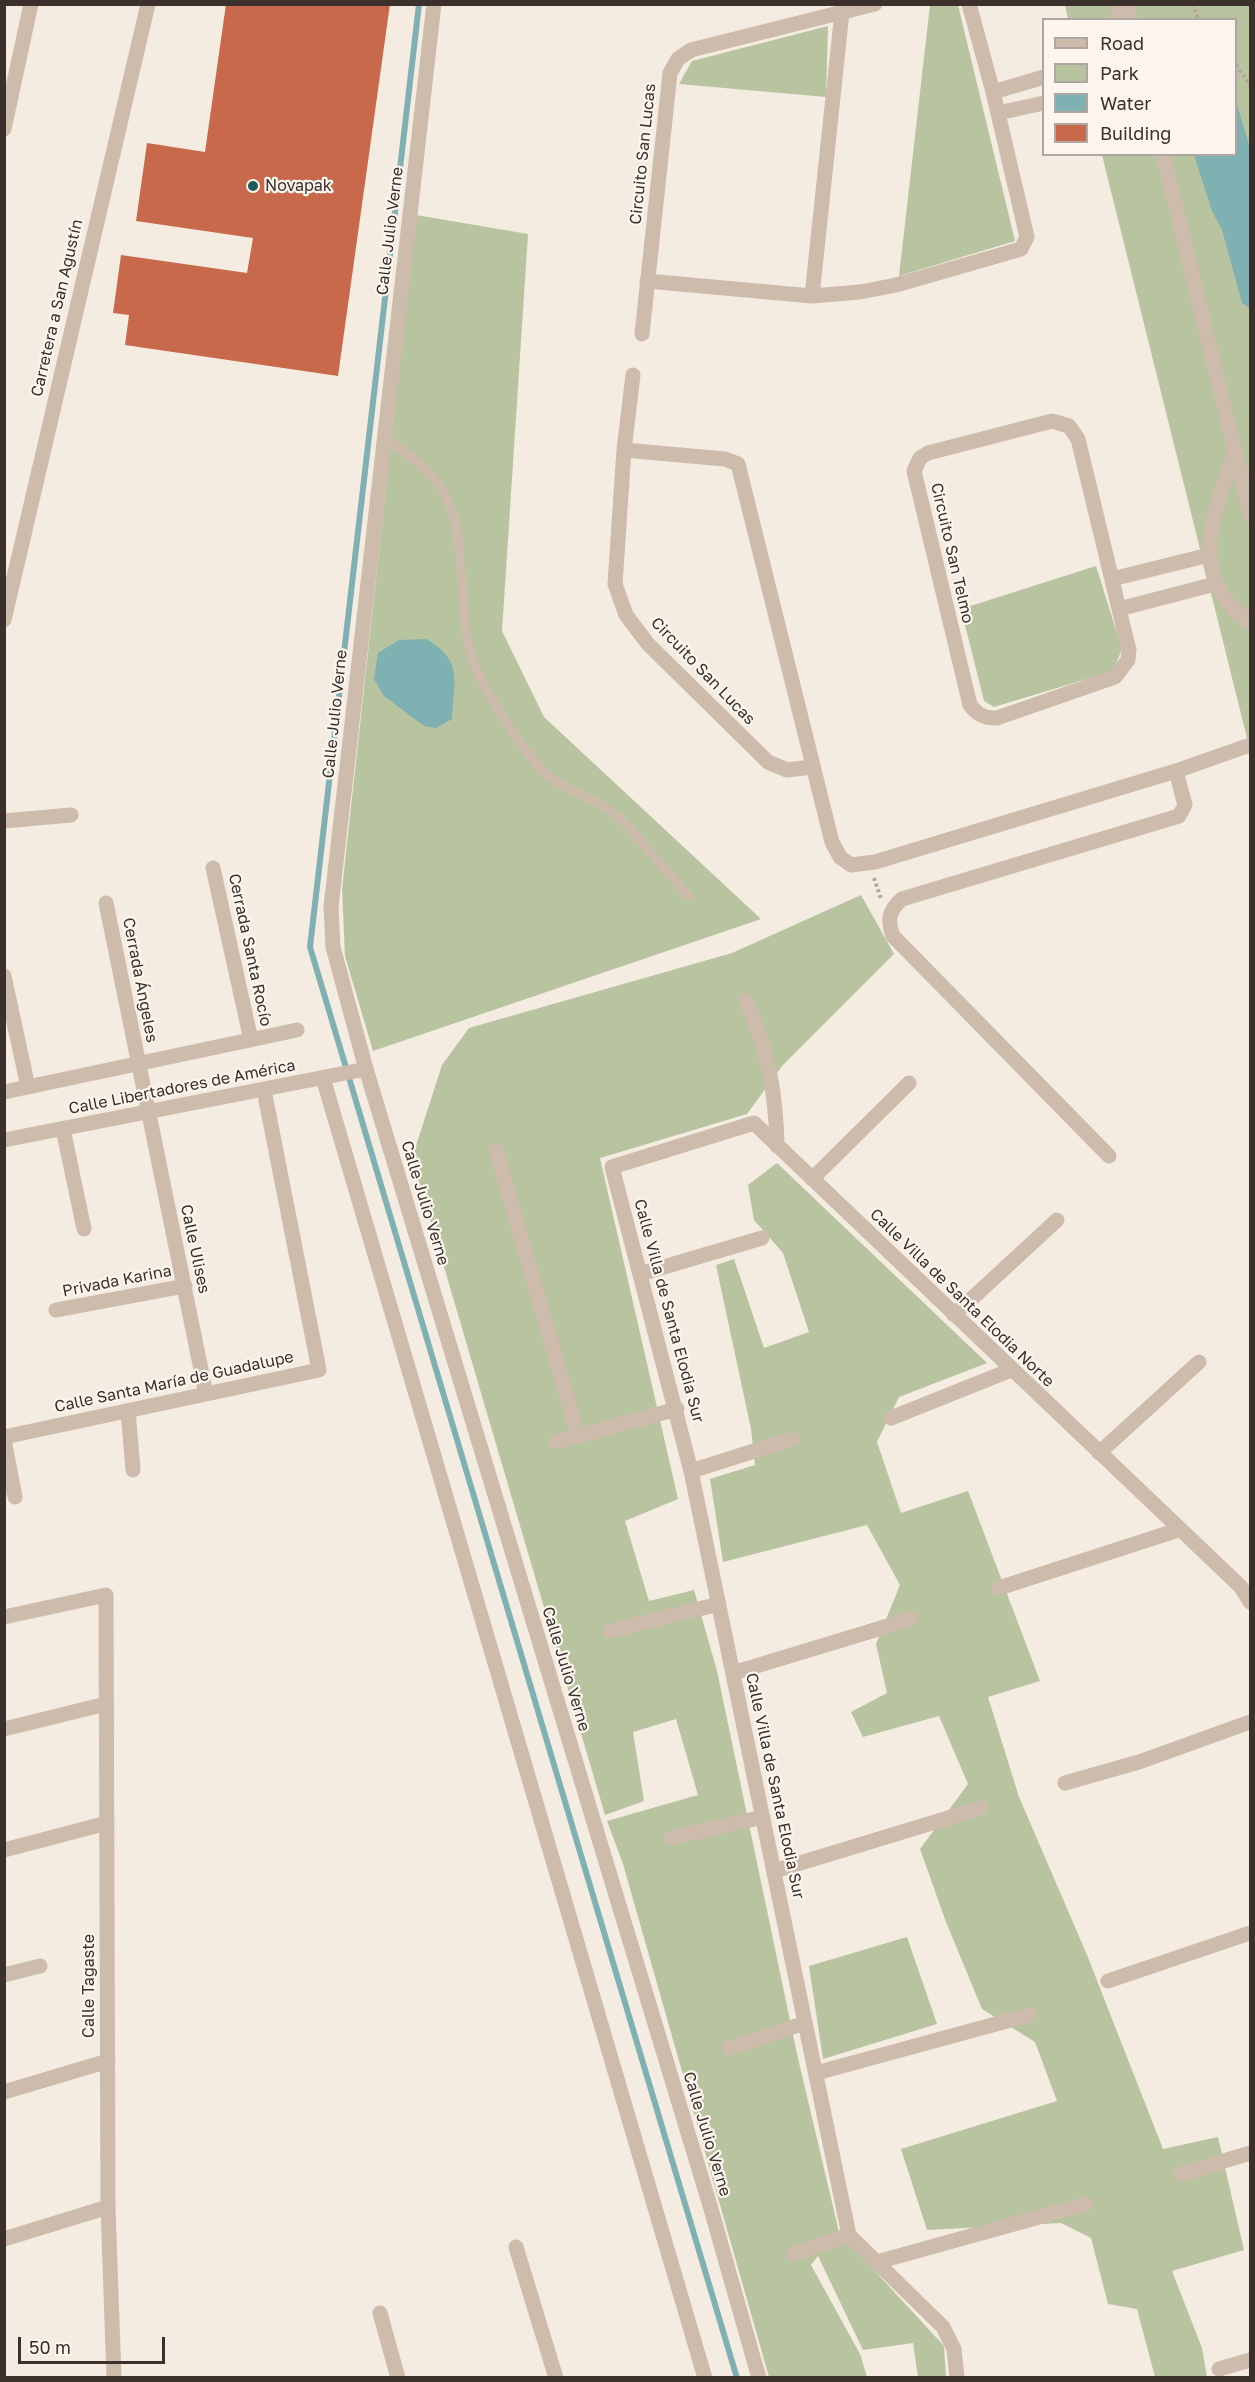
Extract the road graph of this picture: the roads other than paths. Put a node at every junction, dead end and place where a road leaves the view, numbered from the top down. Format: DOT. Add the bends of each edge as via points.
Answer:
graph roads {
  1 [pos="31,4"];
  2 [pos="148,4"];
  3 [pos="434,4"];
  4 [pos="875,4"];
  5 [pos="969,4"];
  6 [pos="1125,4"];
  7 [pos="842,12"];
  8 [pos="1117,18"];
  9 [pos="1042,78"];
  10 [pos="993,92"];
  11 [pos="1042,103"];
  12 [pos="998,113"];
  13 [pos="4,129"];
  14 [pos="1163,156"];
  15 [pos="647,281"];
  16 [pos="812,296"];
  17 [pos="642,334"];
  18 [pos="633,375"];
  19 [pos="384,436"];
  20 [pos="624,450"];
  21 [pos="1235,450"];
  22 [pos="1251,514"];
  23 [pos="1209,555"];
  24 [pos="1112,579"];
  25 [pos="1215,584"];
  26 [pos="1119,609"];
  27 [pos="4,620"];
  28 [pos="1251,623"];
  29 [pos="1251,746"];
  30 [pos="813,767"];
  31 [pos="1176,771"];
  32 [pos="71,815"];
  33 [pos="4,821"];
  34 [pos="213,868"];
  35 [pos="688,897"];
  36 [pos="106,903"];
  37 [pos="4,976"];
  38 [pos="746,1001"];
  39 [pos="297,1030"];
  40 [pos="251,1040"];
  41 [pos="138,1064"];
  42 [pos="361,1070"];
  43 [pos="330,1077"];
  44 [pos="909,1083"];
  45 [pos="28,1087"];
  46 [pos="264,1090"];
  47 [pos="4,1092"];
  48 [pos="148,1112"];
  49 [pos="63,1129"];
  50 [pos="4,1140"];
  51 [pos="777,1146"];
  52 [pos="496,1149"];
  53 [pos="1109,1156"];
  54 [pos="612,1167"];
  55 [pos="812,1179"];
  56 [pos="1057,1220"];
  57 [pos="84,1229"];
  58 [pos="762,1238"];
  59 [pos="640,1274"];
  60 [pos="184,1286"];
  61 [pos="56,1310"];
  62 [pos="954,1315"];
  63 [pos="1199,1362"];
  64 [pos="1011,1370"];
  65 [pos="206,1394"];
  66 [pos="677,1409"];
  67 [pos="128,1411"];
  68 [pos="891,1418"];
  69 [pos="578,1436"];
  70 [pos="4,1439"];
  71 [pos="792,1439"];
  72 [pos="556,1442"];
  73 [pos="1099,1453"];
  74 [pos="133,1470"];
  75 [pos="691,1471"];
  76 [pos="15,1497"];
  77 [pos="1178,1530"];
  78 [pos="1246,1583"];
  79 [pos="999,1588"];
  80 [pos="1251,1602"];
  81 [pos="719,1604"];
  82 [pos="4,1617"];
  83 [pos="911,1619"];
  84 [pos="610,1631"];
  85 [pos="733,1673"];
  86 [pos="106,1704"];
  87 [pos="1251,1722"];
  88 [pos="4,1729"];
  89 [pos="1065,1783"];
  90 [pos="981,1808"];
  91 [pos="763,1817"];
  92 [pos="107,1823"];
  93 [pos="670,1838"];
  94 [pos="4,1850"];
  95 [pos="774,1871"];
  96 [pos="1251,1933"];
  97 [pos="40,1966"];
  98 [pos="4,1975"];
  99 [pos="1108,1981"];
  100 [pos="1029,2015"];
  101 [pos="806,2024"];
  102 [pos="729,2048"];
  103 [pos="108,2061"];
  104 [pos="816,2073"];
  105 [pos="4,2092"];
  106 [pos="1251,2153"];
  107 [pos="1181,2174"];
  108 [pos="1086,2204"];
  109 [pos="108,2207"];
  110 [pos="849,2235"];
  111 [pos="4,2239"];
  112 [pos="516,2247"];
  113 [pos="793,2254"];
  114 [pos="878,2262"];
  115 [pos="381,2313"];
  116 [pos="1251,2360"];
  117 [pos="1219,2369"];
  118 [pos="114,2378"];
  119 [pos="398,2378"];
  120 [pos="556,2378"];
  121 [pos="705,2378"];
  122 [pos="759,2378"];
  123 [pos="957,2378"];
  1 -- 13 [label="street"];
  2 -- 27 [label="street, Carretera a San Agustín"];
  3 -- 19 [label="street, Calle Julio Verne"];
  4 -- 7 [label="street, Circuito San Lucas"];
  5 -- 10 [label="street"];
  6 -- 8 [label="street"];
  7 -- 15 [label="street, Circuito San Lucas" via="691,50 678,59 670,73"];
  7 -- 16 [label="street"];
  9 -- 10 [label="street"];
  10 -- 12 [label="street"];
  11 -- 12 [label="street"];
  12 -- 16 [label="street" via="1027,237 1021,249 896,285"];
  14 -- 21 [label="street"];
  15 -- 16 [label="street"];
  15 -- 17 [label="street, Circuito San Lucas"];
  18 -- 20 [label="street, Circuito San Lucas"];
  19 -- 35 [label="lane" via="436,481 447,498 455,523 466,636 481,680 537,764 553,779 601,803"];
  19 -- 42 [label="street, Calle Julio Verne" via="331,907 333,947"];
  20 -- 30 [label="street, Circuito San Lucas" via="615,584 626,615 648,644 768,762 787,770"];
  20 -- 30 [label="street" via="725,459 738,464"];
  21 -- 22 [label="street"];
  21 -- 23 [label="street" via="1218,501"];
  23 -- 24 [label="street"];
  23 -- 25 [label="street"];
  24 -- 26 [label="street, Circuito San Telmo"];
  24 -- 26 [label="street, Circuito San Telmo" via="1078,439 1070,426 1052,421 928,453 916,464 914,471 970,705 976,713 997,718 1115,677 1123,670 1129,650"];
  25 -- 26 [label="street"];
  25 -- 28 [label="street"];
  29 -- 31 [label="street"];
  30 -- 31 [label="street" via="832,842 850,865 875,862"];
  31 -- 53 [label="street" via="1185,805 1179,816 903,899 890,912 893,936"];
  32 -- 33 [label="street"];
  34 -- 40 [label="street, Cerrada Santa Rocío"];
  36 -- 41 [label="street, Cerrada Ángeles"];
  37 -- 45 [label="street"];
  38 -- 51 [label="street" via="772,1072"];
  39 -- 40 [label="street, Calle Libertadores de América"];
  40 -- 41 [label="street, Calle Libertadores de América"];
  41 -- 45 [label="street, Calle Libertadores de América"];
  41 -- 48 [label="street, Cerrada Ángeles"];
  42 -- 43 [label="street, Calle Libertadores de América"];
  42 -- 122 [label="street, Calle Julio Verne" via="711,2209"];
  43 -- 46 [label="street, Calle Libertadores de América"];
  43 -- 121 [label="street"];
  44 -- 55 [label="street"];
  45 -- 47 [label="street, Calle Libertadores de América"];
  46 -- 48 [label="street, Calle Libertadores de América"];
  46 -- 65 [label="street, Calle Santa María de Guadalupe" via="319,1370"];
  48 -- 49 [label="street, Calle Libertadores de América"];
  48 -- 60 [label="street, Calle Ulises"];
  49 -- 50 [label="street, Calle Libertadores de América"];
  49 -- 57 [label="street"];
  51 -- 54 [label="street, Calle Villa de Santa Elodia Norte" via="754,1124"];
  51 -- 55 [label="street, Calle Villa de Santa Elodia Norte"];
  52 -- 69 [label="street"];
  54 -- 59 [label="street, Calle Villa de Santa Elodia Sur"];
  55 -- 62 [label="street, Calle Villa de Santa Elodia Norte"];
  56 -- 62 [label="street"];
  58 -- 59 [label="street"];
  59 -- 66 [label="street, Calle Villa de Santa Elodia Sur"];
  60 -- 61 [label="street, Privada Karina"];
  60 -- 65 [label="street, Calle Ulises"];
  62 -- 64 [label="street, Calle Villa de Santa Elodia Norte"];
  63 -- 73 [label="street"];
  64 -- 68 [label="street"];
  64 -- 73 [label="street, Calle Villa de Santa Elodia Norte"];
  65 -- 67 [label="street, Calle Santa María de Guadalupe"];
  66 -- 69 [label="street"];
  66 -- 75 [label="street, Calle Villa de Santa Elodia Sur"];
  67 -- 70 [label="street, Calle Santa María de Guadalupe"];
  67 -- 74 [label="street"];
  69 -- 72 [label="street"];
  70 -- 76 [label="street"];
  71 -- 75 [label="street"];
  73 -- 77 [label="street, Calle Villa de Santa Elodia Norte"];
  75 -- 81 [label="street, Calle Villa de Santa Elodia Sur"];
  77 -- 78 [label="street, Calle Villa de Santa Elodia Norte"];
  77 -- 79 [label="street"];
  78 -- 80 [label="street, Calle Villa de Santa Elodia Norte"];
  81 -- 84 [label="street"];
  81 -- 85 [label="street, Calle Villa de Santa Elodia Sur"];
  82 -- 86 [label="street, Calle Tagaste" via="106,1595"];
  83 -- 85 [label="street"];
  85 -- 91 [label="street, Calle Villa de Santa Elodia Sur"];
  86 -- 88 [label="street"];
  86 -- 92 [label="street, Calle Tagaste"];
  87 -- 89 [label="street" via="1139,1762"];
  90 -- 95 [label="street"];
  91 -- 93 [label="street"];
  91 -- 95 [label="street, Calle Villa de Santa Elodia Sur"];
  92 -- 94 [label="street"];
  92 -- 103 [label="street, Calle Tagaste"];
  95 -- 101 [label="street, Calle Villa de Santa Elodia Sur"];
  96 -- 99 [label="street"];
  97 -- 98 [label="street"];
  100 -- 104 [label="street"];
  101 -- 102 [label="street"];
  101 -- 104 [label="street, Calle Villa de Santa Elodia Sur"];
  103 -- 105 [label="street"];
  103 -- 109 [label="street, Calle Tagaste"];
  104 -- 110 [label="street, Calle Villa de Santa Elodia Sur"];
  106 -- 107 [label="street"];
  108 -- 114 [label="street"];
  109 -- 111 [label="street"];
  109 -- 118 [label="street, Calle Tagaste"];
  110 -- 113 [label="street"];
  110 -- 114 [label="street"];
  112 -- 120 [label="street"];
  114 -- 123 [label="street" via="943,2327 954,2349"];
  115 -- 119 [label="street"];
  116 -- 117 [label="street"];
}
